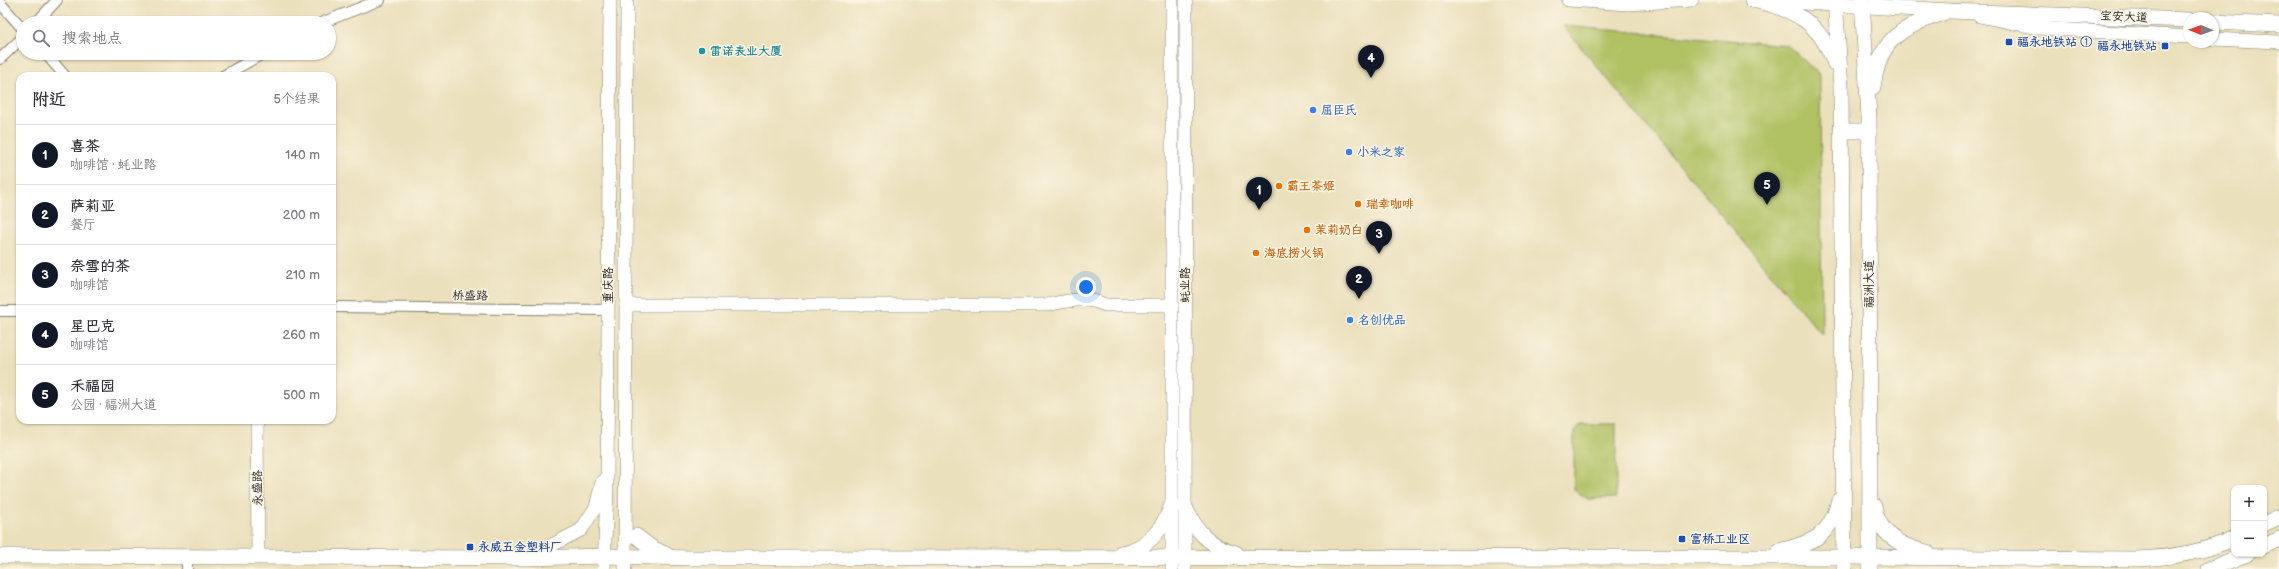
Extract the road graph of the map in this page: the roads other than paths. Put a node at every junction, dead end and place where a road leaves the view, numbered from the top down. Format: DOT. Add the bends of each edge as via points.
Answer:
graph roads {
  1 [pos="57,0"];
  2 [pos="380,0"];
  3 [pos="610,0"];
  4 [pos="627,0"];
  5 [pos="1172,0"];
  6 [pos="1186,0"];
  7 [pos="1568,0"];
  8 [pos="1692,0"];
  9 [pos="1752,0"];
  10 [pos="1770,0"];
  11 [pos="1835,2"];
  12 [pos="0,3"];
  13 [pos="1862,3"];
  14 [pos="1950,11"];
  15 [pos="42,16"];
  16 [pos="336,17"];
  17 [pos="2183,20"];
  18 [pos="16,21"];
  19 [pos="2219,22"];
  20 [pos="2279,25"];
  21 [pos="2183,37"];
  22 [pos="2219,39"];
  23 [pos="2279,42"];
  24 [pos="16,44"];
  25 [pos="0,59"];
  26 [pos="51,60"];
  27 [pos="252,60"];
  28 [pos="62,72"];
  29 [pos="230,72"];
  30 [pos="1841,87"];
  31 [pos="1869,125"];
  32 [pos="1841,131"];
  33 [pos="626,305"];
  34 [pos="1172,305"];
  35 [pos="336,307"];
  36 [pos="608,310"];
  37 [pos="0,311"];
  38 [pos="16,311"];
  39 [pos="257,424"];
  40 [pos="607,463"];
  41 [pos="1870,478"];
  42 [pos="1843,481"];
  43 [pos="626,496"];
  44 [pos="1178,505"];
  45 [pos="2279,517"];
  46 [pos="2267,523"];
  47 [pos="636,536"];
  48 [pos="2231,539"];
  49 [pos="2279,539"];
  50 [pos="2267,545"];
  51 [pos="0,556"];
  52 [pos="258,557"];
  53 [pos="676,557"];
  54 [pos="1261,557"];
  55 [pos="1759,557"];
  56 [pos="2239,557"];
  57 [pos="526,558"];
  58 [pos="1091,558"];
  59 [pos="1958,558"];
  60 [pos="605,562"];
  61 [pos="187,563"];
  62 [pos="625,563"];
  63 [pos="1179,563"];
  64 [pos="1844,563"];
  65 [pos="1870,563"];
  66 [pos="2209,569"];
  1 -- 15 [label="street"];
  2 -- 16 [label="street"];
  3 -- 36 [label="street, 重庆路"];
  4 -- 33 [label="street, 重庆路"];
  5 -- 34 [label="street, 蚝业路"];
  6 -- 44 [label="street, 蚝业路"];
  7 -- 8 [label="street" via="1628,4"];
  9 -- 30 [label="main road" via="1782,9 1814,27 1825,39"];
  10 -- 11 [label="main road, 宝安大道"];
  11 -- 13 [label="main road, 宝安大道"];
  11 -- 30 [label="main road"];
  12 -- 18 [label="street"];
  13 -- 14 [label="main road, 宝安大道"];
  13 -- 31 [label="main road, 福洲大道"];
  14 -- 17 [label="main road, 宝安大道"];
  14 -- 21 [label="street" via="2038,28"];
  14 -- 31 [label="main road" via="1901,30 1887,43 1876,67"];
  19 -- 20 [label="main road"];
  22 -- 23 [label="street"];
  24 -- 25 [label="street"];
  26 -- 28 [label="street"];
  27 -- 29 [label="street"];
  30 -- 32 [label="main road"];
  31 -- 32 [label="main road"];
  31 -- 41 [label="main road, 福洲大道"];
  32 -- 42 [label="main road"];
  33 -- 34 [label="street" via="1047,305 1073,300 1096,300 1105,304"];
  33 -- 43 [label="street, 重庆路"];
  34 -- 44 [label="street, 蚝业路"];
  35 -- 36 [label="street, 桥盛路"];
  36 -- 40 [label="street, 重庆路"];
  37 -- 38 [label="street"];
  39 -- 52 [label="street, 永盛路"];
  40 -- 57 [label="street" via="596,507 581,530"];
  40 -- 60 [label="street, 重庆路"];
  41 -- 59 [label="main road" via="1874,510 1888,536 1900,544 1922,551"];
  41 -- 65 [label="main road, 福洲大道"];
  42 -- 55 [label="main road" via="1836,512 1828,529 1816,539 1799,546"];
  42 -- 64 [label="main road"];
  43 -- 47 [label="street" via="630,525"];
  43 -- 62 [label="street, 重庆路"];
  44 -- 54 [label="main road" via="1200,534 1216,547"];
  44 -- 58 [label="main road" via="1158,533 1148,542 1124,553"];
  44 -- 63 [label="street, 蚝业路"];
  45 -- 46 [label="main road"];
  47 -- 53 [label="main road" via="652,548"];
  48 -- 59 [label="main road" via="2200,551 2156,559"];
  49 -- 50 [label="main road"];
  51 -- 61 [label="main road"];
  52 -- 57 [label="main road"];
  52 -- 61 [label="main road"];
  53 -- 58 [label="main road"];
  53 -- 62 [label="main road"];
  54 -- 55 [label="main road"];
  54 -- 63 [label="main road"];
  55 -- 64 [label="main road"];
  56 -- 66 [label="main road"];
  57 -- 60 [label="main road"];
  58 -- 63 [label="main road"];
  59 -- 65 [label="main road"];
  60 -- 62 [label="main road"];
  64 -- 65 [label="main road"];
}
